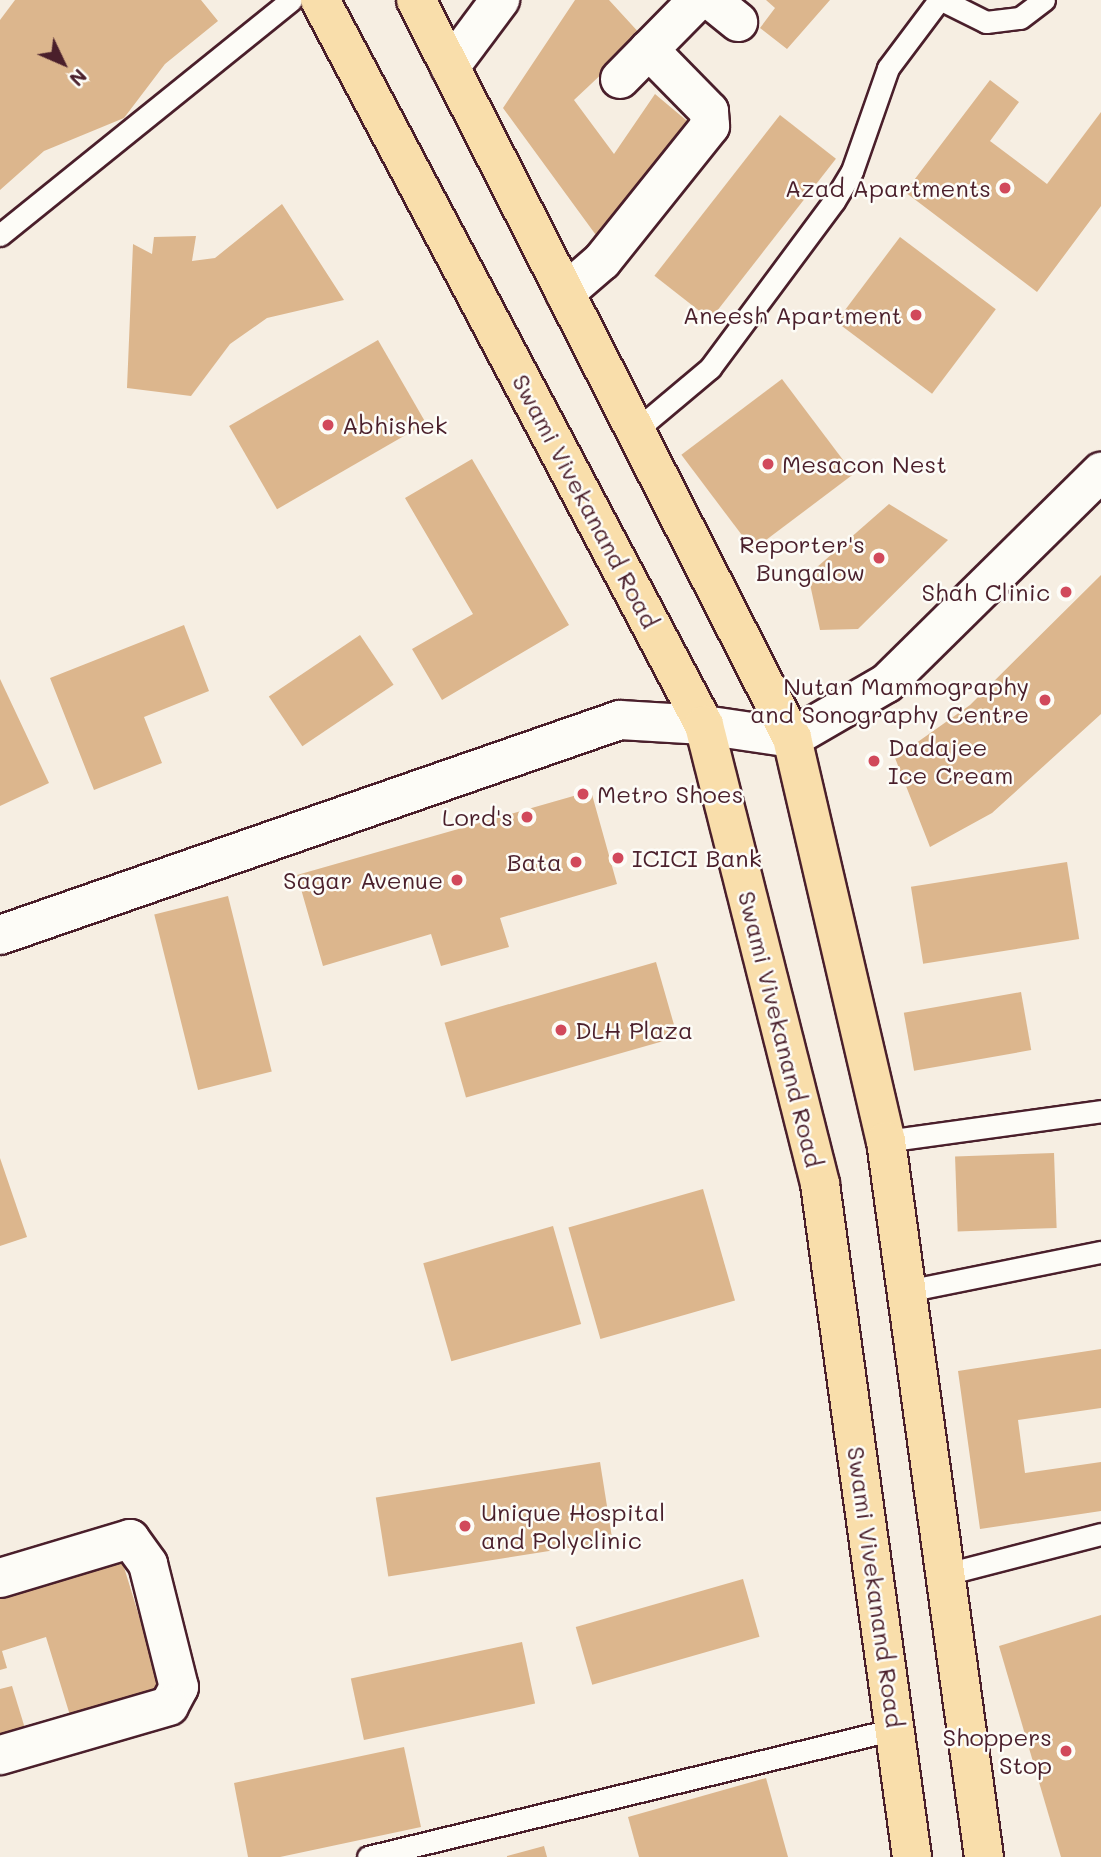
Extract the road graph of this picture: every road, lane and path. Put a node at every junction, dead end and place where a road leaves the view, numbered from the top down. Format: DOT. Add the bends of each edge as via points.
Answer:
graph roads {
  1 [pos="291,0"];
  2 [pos="320,0"];
  3 [pos="416,0"];
  4 [pos="500,0"];
  5 [pos="698,0"];
  6 [pos="940,0"];
  7 [pos="1044,0"];
  8 [pos="265,8"];
  9 [pos="649,50"];
  10 [pos="450,67"];
  11 [pos="620,79"];
  12 [pos="0,235"];
  13 [pos="565,293"];
  14 [pos="635,431"];
  15 [pos="1101,472"];
  16 [pos="704,724"];
  17 [pos="792,738"];
  18 [pos="0,935"];
  19 [pos="1101,1111"];
  20 [pos="886,1142"];
  21 [pos="1101,1252"];
  22 [pos="907,1291"];
  23 [pos="1101,1534"];
  24 [pos="946,1574"];
  25 [pos="0,1578"];
  26 [pos="895,1729"];
  27 [pos="0,1755"];
  28 [pos="368,1857"];
  29 [pos="912,1857"];
  30 [pos="984,1857"];
  1 -- 8 [label="lane"];
  2 -- 16 [label="main road, Swami Vivekanand Road"];
  3 -- 10 [label="main road"];
  4 -- 10 [label="street"];
  5 -- 9 [label="street"];
  6 -- 7 [label="lane" via="986,22 1020,18"];
  6 -- 14 [label="lane" via="888,68 852,171 834,201 710,368"];
  8 -- 12 [label="lane"];
  9 -- 11 [label="street"];
  9 -- 13 [label="street" via="709,111 710,127 602,261"];
  10 -- 13 [label="main road"];
  13 -- 14 [label="main road"];
  14 -- 17 [label="main road"];
  15 -- 17 [label="street" via="887,683"];
  16 -- 17 [label="street"];
  16 -- 18 [label="street" via="620,720"];
  16 -- 26 [label="main road, Swami Vivekanand Road" via="820,1184"];
  17 -- 20 [label="main road"];
  19 -- 20 [label="lane"];
  20 -- 22 [label="main road"];
  21 -- 22 [label="lane"];
  22 -- 24 [label="main road"];
  23 -- 24 [label="lane"];
  24 -- 30 [label="main road"];
  25 -- 27 [label="street" via="130,1539 148,1564 179,1687 178,1698 160,1710"];
  26 -- 28 [label="lane"];
  26 -- 29 [label="main road, Swami Vivekanand Road"];
}
